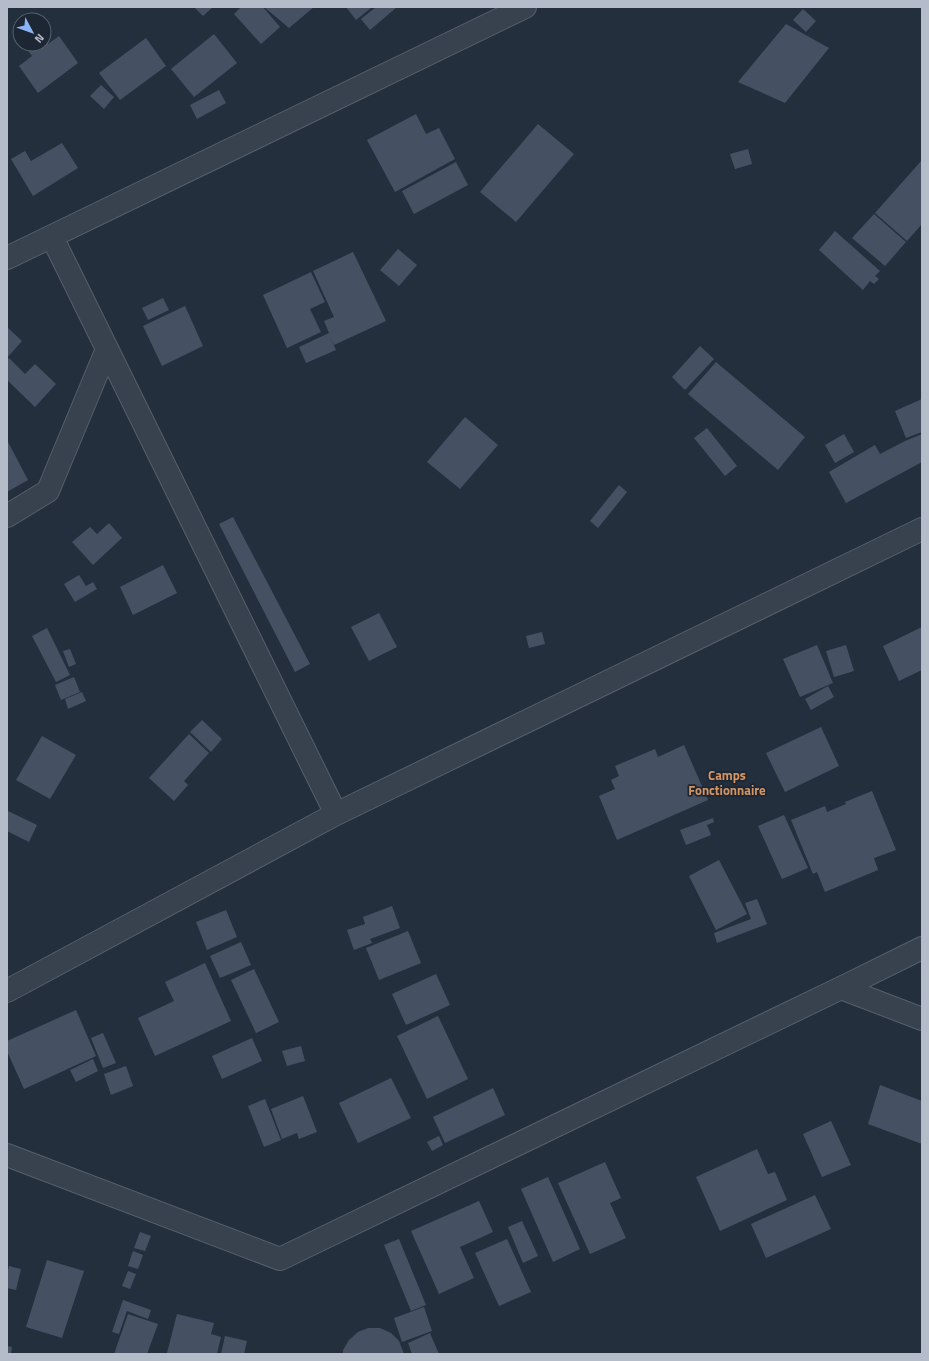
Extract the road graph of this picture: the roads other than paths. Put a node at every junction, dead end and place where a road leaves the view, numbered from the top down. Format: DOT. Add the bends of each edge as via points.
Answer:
graph roads {
  1 [pos="525,7"];
  2 [pos="52,237"];
  3 [pos="7,258"];
  4 [pos="107,349"];
  5 [pos="7,516"];
  6 [pos="922,529"];
  7 [pos="336,814"];
  8 [pos="922,948"];
  9 [pos="841,988"];
  10 [pos="7,991"];
  11 [pos="922,1019"];
  12 [pos="7,1155"];
  1 -- 2 [label="street"];
  2 -- 3 [label="street"];
  2 -- 4 [label="street"];
  4 -- 5 [label="street" via="48,491"];
  4 -- 7 [label="street"];
  6 -- 7 [label="street"];
  7 -- 10 [label="street"];
  8 -- 9 [label="street"];
  9 -- 11 [label="street"];
  9 -- 12 [label="street" via="280,1259"];
}
